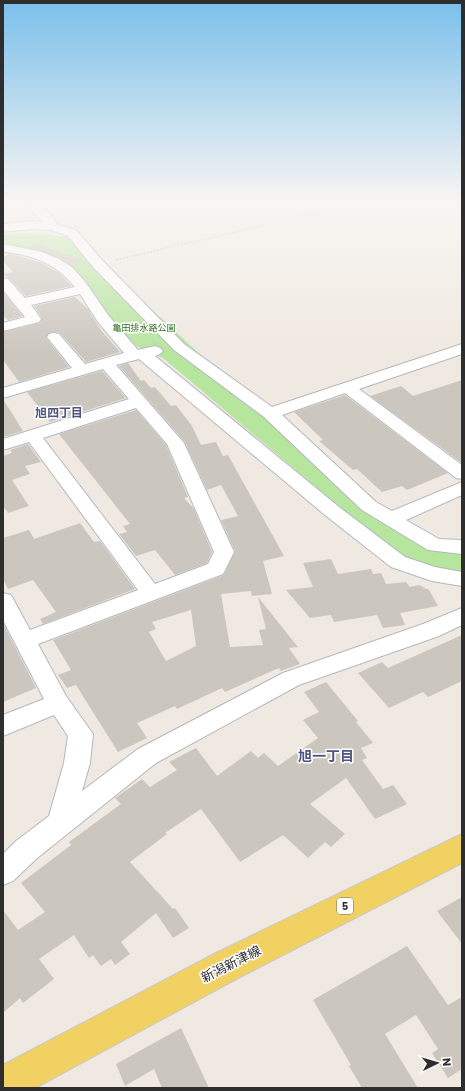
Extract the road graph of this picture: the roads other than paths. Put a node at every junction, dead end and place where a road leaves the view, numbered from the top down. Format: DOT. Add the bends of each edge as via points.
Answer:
graph roads {
  1 [pos="21,252"];
  2 [pos="88,252"];
  3 [pos="3,282"];
  4 [pos="83,289"];
  5 [pos="22,303"];
  6 [pos="3,327"];
  7 [pos="54,337"];
  8 [pos="179,347"];
  9 [pos="462,349"];
  10 [pos="138,354"];
  11 [pos="106,363"];
  12 [pos="82,370"];
  13 [pos="346,387"];
  14 [pos="3,393"];
  15 [pos="140,401"];
  16 [pos="270,413"];
  17 [pos="33,436"];
  18 [pos="3,445"];
  19 [pos="462,474"];
  20 [pos="462,488"];
  21 [pos="390,519"];
  22 [pos="462,547"];
  23 [pos="462,579"];
  24 [pos="152,594"];
  25 [pos="3,600"];
  26 [pos="462,616"];
  27 [pos="25,640"];
  28 [pos="58,703"];
  29 [pos="3,726"];
  30 [pos="60,824"];
  31 [pos="462,848"];
  32 [pos="3,872"];
  33 [pos="3,1085"];
  1 -- 4 [label="street" via="55,262 68,271"];
  2 -- 8 [label="street"];
  3 -- 5 [label="street"];
  4 -- 5 [label="street"];
  4 -- 10 [label="street" via="99,313"];
  5 -- 6 [label="street" via="34,320"];
  7 -- 12 [label="street"];
  8 -- 10 [label="street"];
  8 -- 16 [label="street"];
  9 -- 13 [label="street"];
  10 -- 11 [label="street"];
  10 -- 23 [label="street" via="398,562 432,574"];
  11 -- 12 [label="street"];
  11 -- 15 [label="street"];
  12 -- 14 [label="street"];
  13 -- 16 [label="street"];
  13 -- 19 [label="street"];
  15 -- 17 [label="street"];
  15 -- 24 [label="street" via="175,443 224,552 216,569"];
  16 -- 21 [label="street" via="369,506"];
  17 -- 18 [label="street"];
  17 -- 24 [label="street"];
  20 -- 21 [label="street"];
  21 -- 22 [label="street" via="435,545"];
  24 -- 27 [label="street"];
  25 -- 27 [label="street"];
  26 -- 30 [label="street" via="431,630 292,679 147,756"];
  27 -- 28 [label="street"];
  28 -- 29 [label="street"];
  28 -- 30 [label="street" via="81,734 77,762"];
  30 -- 32 [label="street" via="26,850"];
  31 -- 33 [label="main road, 新潟新津線 / 5" via="228,965"];
}
